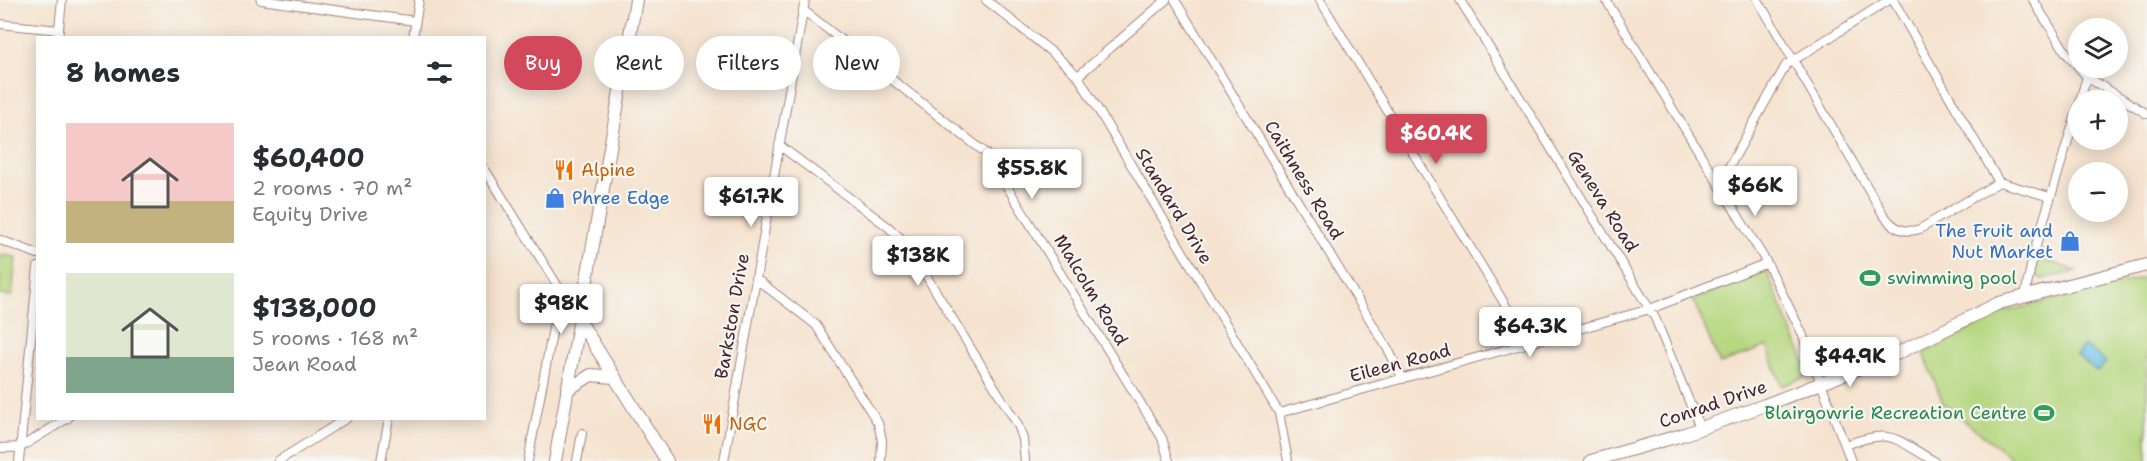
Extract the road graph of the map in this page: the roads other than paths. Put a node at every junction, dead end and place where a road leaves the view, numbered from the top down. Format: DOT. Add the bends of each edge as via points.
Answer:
graph roads {
  1 [pos="62,0"];
  2 [pos="261,0"];
  3 [pos="419,0"];
  4 [pos="636,0"];
  5 [pos="804,0"];
  6 [pos="986,0"];
  7 [pos="1166,0"];
  8 [pos="1175,0"];
  9 [pos="1320,0"];
  10 [pos="1460,0"];
  11 [pos="1606,0"];
  12 [pos="1758,0"];
  13 [pos="1891,0"];
  14 [pos="2033,0"];
  15 [pos="803,10"];
  16 [pos="415,21"];
  17 [pos="0,24"];
  18 [pos="58,34"];
  19 [pos="413,36"];
  20 [pos="2068,55"];
  21 [pos="1793,58"];
  22 [pos="1078,76"];
  23 [pos="2089,78"];
  24 [pos="2147,114"];
  25 [pos="2068,140"];
  26 [pos="779,145"];
  27 [pos="486,171"];
  28 [pos="1999,182"];
  29 [pos="1719,185"];
  30 [pos="2050,197"];
  31 [pos="0,240"];
  32 [pos="36,253"];
  33 [pos="1767,263"];
  34 [pos="2147,265"];
  35 [pos="755,278"];
  36 [pos="36,288"];
  37 [pos="560,291"];
  38 [pos="2025,295"];
  39 [pos="1650,309"];
  40 [pos="579,320"];
  41 [pos="1529,344"];
  42 [pos="614,377"];
  43 [pos="1403,379"];
  44 [pos="1821,383"];
  45 [pos="567,390"];
  46 [pos="1278,413"];
  47 [pos="65,420"];
  48 [pos="344,420"];
  49 [pos="389,420"];
  50 [pos="1700,428"];
  51 [pos="582,433"];
  52 [pos="1845,445"];
  53 [pos="21,447"];
  54 [pos="0,448"];
  55 [pos="19,461"];
  56 [pos="278,461"];
  57 [pos="381,461"];
  58 [pos="528,461"];
  59 [pos="555,461"];
  60 [pos="577,461"];
  61 [pos="667,461"];
  62 [pos="724,461"];
  63 [pos="881,461"];
  64 [pos="1025,461"];
  65 [pos="1169,461"];
  66 [pos="1288,461"];
  67 [pos="1591,461"];
  68 [pos="1851,461"];
  69 [pos="1934,461"];
  1 -- 18 [label="street"];
  2 -- 16 [label="street"];
  3 -- 16 [label="street"];
  4 -- 40 [label="street"];
  5 -- 15 [label="street, Barkston Drive"];
  6 -- 22 [label="street, Standard Drive"];
  7 -- 22 [label="street"];
  8 -- 43 [label="street, Caithness Road"];
  9 -- 41 [label="street"];
  10 -- 39 [label="street, Geneva Road"];
  11 -- 29 [label="street"];
  12 -- 21 [label="street"];
  13 -- 21 [label="street"];
  13 -- 28 [label="street"];
  14 -- 20 [label="street"];
  15 -- 26 [label="street, Barkston Drive"];
  15 -- 65 [label="street, Malcolm Road" via="987,154 1162,438"];
  16 -- 19 [label="street"];
  17 -- 18 [label="street"];
  21 -- 28 [label="street" via="1883,214 1897,229 1920,229"];
  21 -- 29 [label="street" via="1776,80"];
  22 -- 46 [label="street, Standard Drive"];
  23 -- 24 [label="street"];
  25 -- 30 [label="street"];
  26 -- 35 [label="street, Barkston Drive"];
  26 -- 64 [label="street" via="906,243 1018,425"];
  27 -- 37 [label="street"];
  28 -- 30 [label="street"];
  29 -- 33 [label="street"];
  30 -- 38 [label="street"];
  31 -- 32 [label="street"];
  33 -- 39 [label="street, Eileen Road"];
  33 -- 44 [label="street" via="1790,306"];
  34 -- 38 [label="street, Conrad Drive"];
  35 -- 62 [label="street, Barkston Drive"];
  35 -- 63 [label="street" via="809,318 822,333 878,423"];
  36 -- 53 [label="street"];
  37 -- 40 [label="street"];
  37 -- 58 [label="street"];
  38 -- 44 [label="street, Conrad Drive" via="1978,311 1896,354"];
  39 -- 41 [label="street, Eileen Road"];
  39 -- 50 [label="street, Geneva Road"];
  40 -- 42 [label="street"];
  40 -- 45 [label="street"];
  41 -- 43 [label="street, Eileen Road"];
  42 -- 45 [label="street" via="591,375"];
  42 -- 61 [label="street"];
  43 -- 46 [label="street, Eileen Road"];
  44 -- 50 [label="street, Conrad Drive"];
  44 -- 52 [label="street"];
  45 -- 59 [label="street"];
  46 -- 66 [label="street, Standard Drive"];
  47 -- 53 [label="street"];
  48 -- 56 [label="street"];
  49 -- 57 [label="street"];
  50 -- 67 [label="street, Conrad Drive"];
  51 -- 60 [label="street"];
  52 -- 68 [label="street"];
  52 -- 69 [label="street" via="1884,435"];
  53 -- 54 [label="street"];
  53 -- 55 [label="street"];
}
